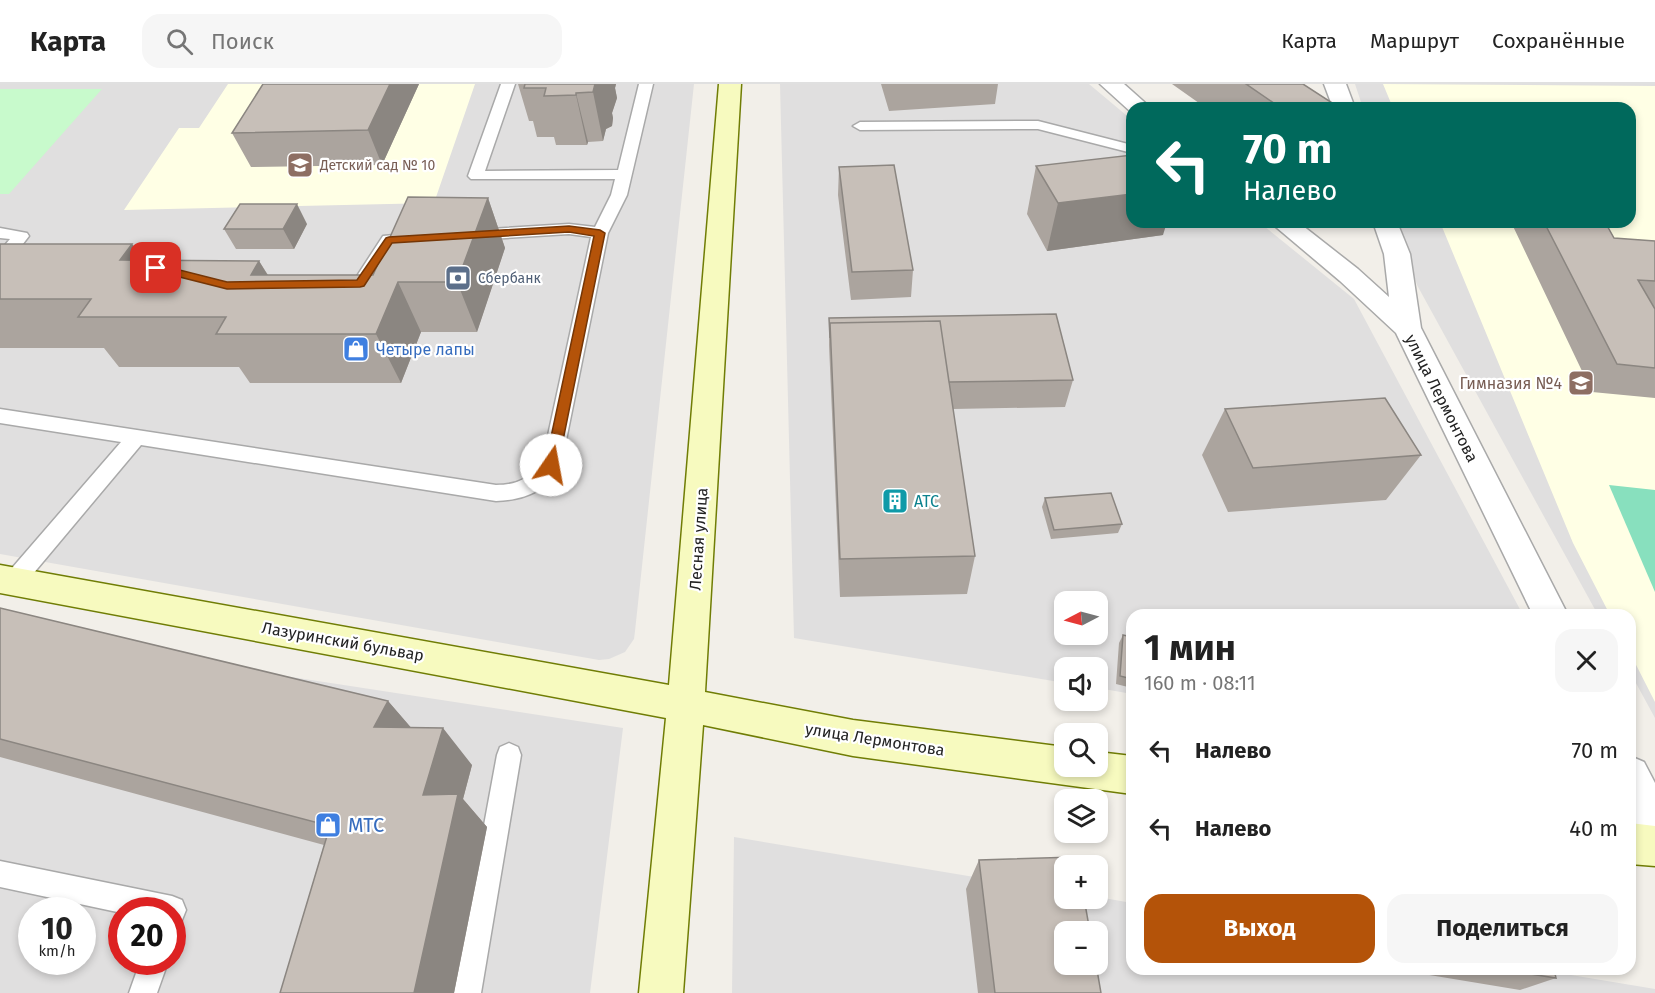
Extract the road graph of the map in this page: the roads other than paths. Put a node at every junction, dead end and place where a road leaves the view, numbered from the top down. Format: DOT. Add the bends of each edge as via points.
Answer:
graph roads {
  1 [pos="508,84"];
  2 [pos="646,84"];
  3 [pos="730,84"];
  4 [pos="1111,84"];
  5 [pos="1335,84"];
  6 [pos="1133,102"];
  7 [pos="1342,102"];
  8 [pos="860,126"];
  9 [pos="1126,147"];
  10 [pos="624,174"];
  11 [pos="1290,228"];
  12 [pos="1387,228"];
  13 [pos="0,233"];
  14 [pos="600,233"];
  15 [pos="461,236"];
  16 [pos="437,237"];
  17 [pos="4,265"];
  18 [pos="327,284"];
  19 [pos="1407,328"];
  20 [pos="0,416"];
  21 [pos="137,436"];
  22 [pos="7,580"];
  23 [pos="1548,609"];
  24 [pos="686,705"];
  25 [pos="509,755"];
  26 [pos="1054,765"];
  27 [pos="1108,772"];
  28 [pos="1126,775"];
  29 [pos="1636,787"];
  30 [pos="1655,824"];
  31 [pos="1636,844"];
  32 [pos="1655,846"];
  33 [pos="0,874"];
  34 [pos="110,897"];
  35 [pos="149,975"];
  36 [pos="143,993"];
  37 [pos="467,993"];
  38 [pos="661,993"];
  1 -- 10 [label="lane" via="476,176"];
  2 -- 10 [label="lane"];
  3 -- 24 [label="street, Лесная улица"];
  4 -- 6 [label="street"];
  5 -- 7 [label="street"];
  8 -- 9 [label="lane" via="1038,125"];
  10 -- 14 [label="lane" via="619,195"];
  11 -- 19 [label="street, улица Лермонтова"];
  12 -- 19 [label="street" via="1397,254"];
  13 -- 17 [label="lane" via="21,236"];
  14 -- 15 [label="lane" via="569,229"];
  14 -- 21 [label="lane" via="551,465 528,490 496,493"];
  16 -- 18 [label="lane" via="389,240 360,284"];
  19 -- 23 [label="street, улица Лермонтова"];
  20 -- 21 [label="lane"];
  21 -- 22 [label="lane"];
  22 -- 24 [label="street, Лазуринский бульвар"];
  24 -- 26 [label="street, улица Лермонтова" via="853,738"];
  24 -- 38 [label="street, Лесная улица"];
  25 -- 37 [label="lane"];
  27 -- 28 [label="street, улица Лермонтова"];
  29 -- 30 [label="street"];
  31 -- 32 [label="street"];
  33 -- 34 [label="lane"];
  35 -- 36 [label="lane"];
}
